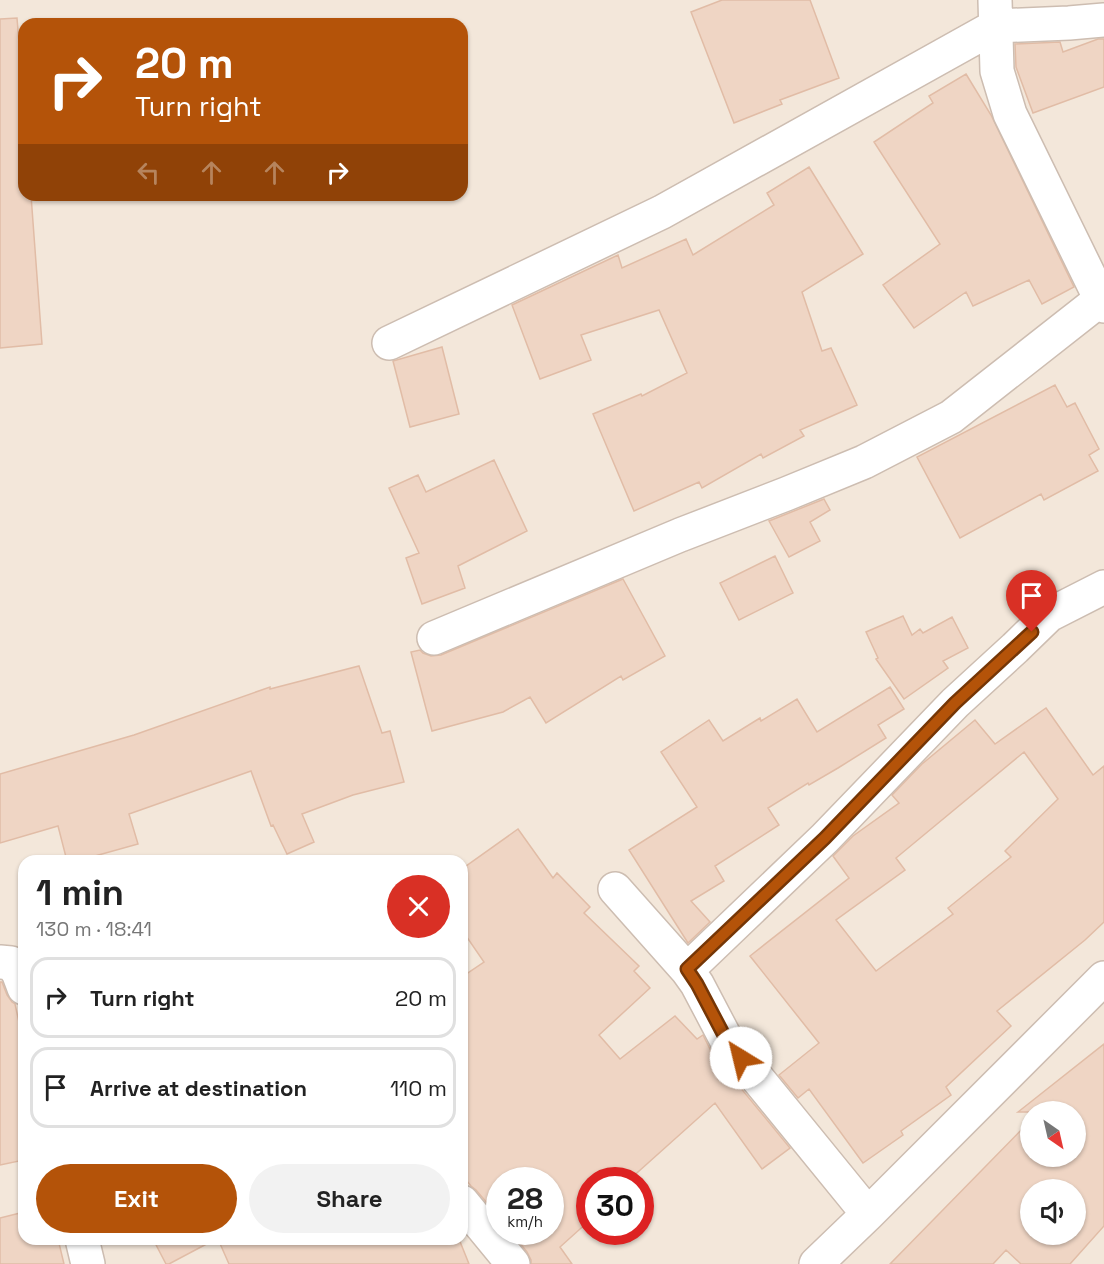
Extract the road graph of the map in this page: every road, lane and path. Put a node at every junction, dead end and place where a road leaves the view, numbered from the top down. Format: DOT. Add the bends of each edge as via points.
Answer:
graph roads {
  1 [pos="995,13"];
  2 [pos="1104,20"];
  3 [pos="1102,303"];
  4 [pos="389,343"];
  5 [pos="1104,587"];
  6 [pos="434,638"];
  7 [pos="615,888"];
  8 [pos="0,962"];
  9 [pos="687,969"];
  10 [pos="18,972"];
  11 [pos="1104,978"];
  12 [pos="468,1209"];
  13 [pos="868,1214"];
  14 [pos="83,1245"];
  15 [pos="88,1264"];
  16 [pos="513,1264"];
  17 [pos="816,1264"];
  1 -- 2 [label="street"];
  1 -- 3 [label="street" via="997,71 1010,114"];
  1 -- 4 [label="street" via="662,212"];
  3 -- 6 [label="street" via="951,417 864,462"];
  5 -- 9 [label="street" via="1049,615"];
  7 -- 9 [label="street"];
  8 -- 10 [label="street" via="11,963"];
  9 -- 13 [label="street" via="727,1041"];
  11 -- 13 [label="street"];
  12 -- 16 [label="street"];
  13 -- 17 [label="street"];
  14 -- 15 [label="street"];
}
